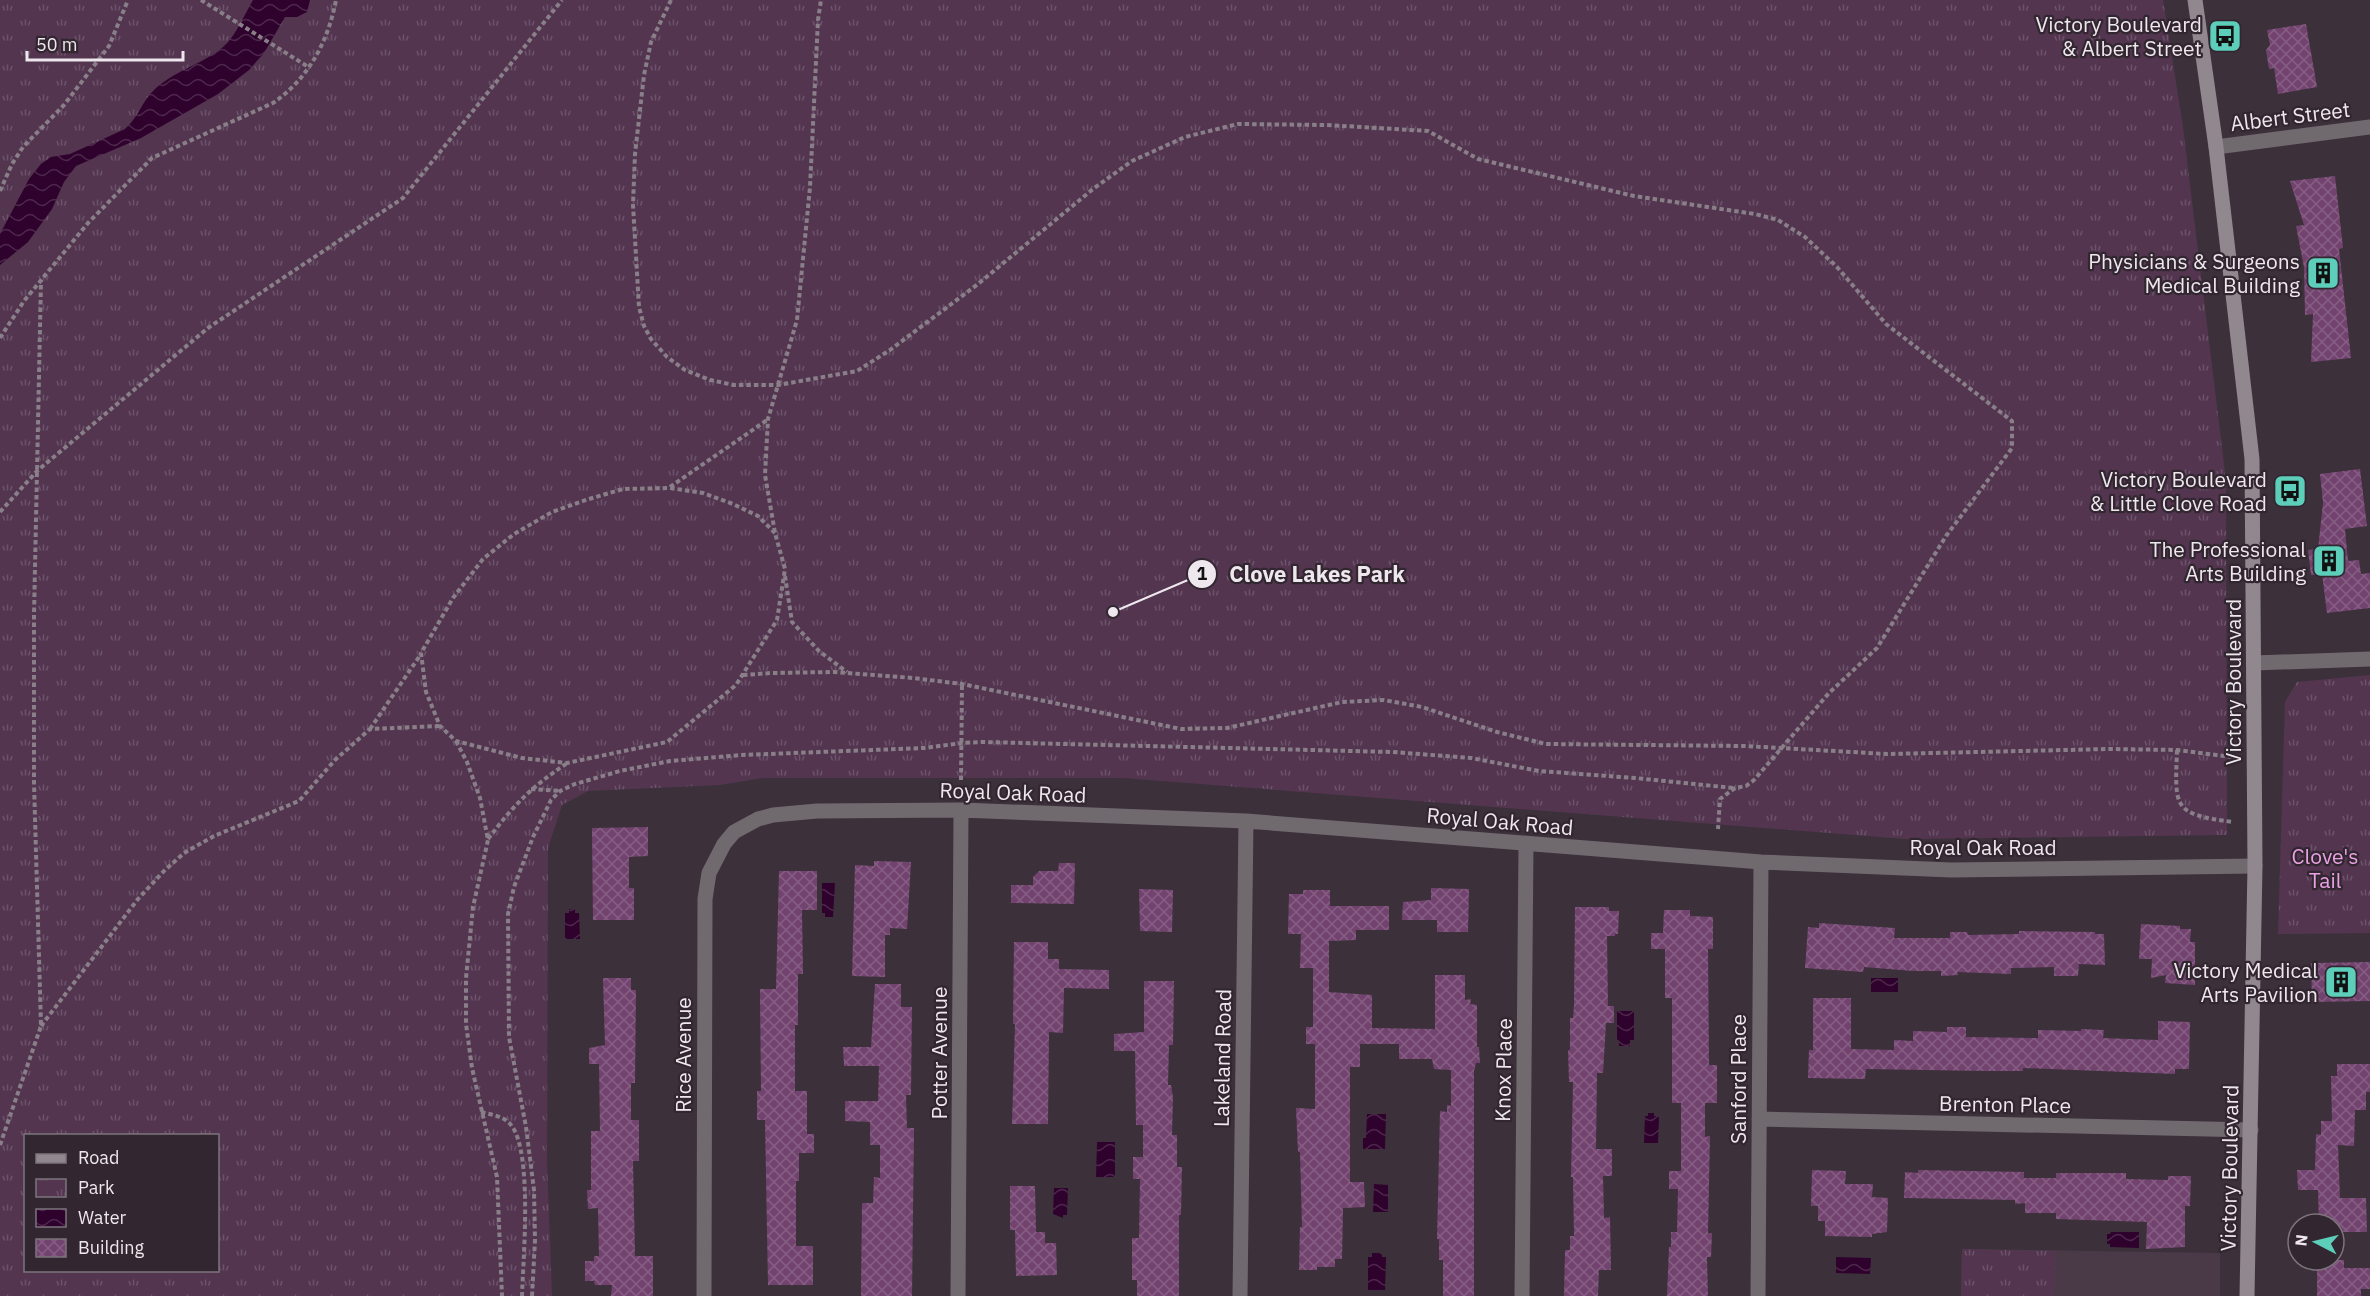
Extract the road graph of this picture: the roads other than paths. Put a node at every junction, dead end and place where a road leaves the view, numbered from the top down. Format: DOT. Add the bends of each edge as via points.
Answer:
graph roads {
  1 [pos="2195,0"];
  2 [pos="2370,127"];
  3 [pos="2216,147"];
  4 [pos="2370,659"];
  5 [pos="2254,663"];
  6 [pos="961,810"];
  7 [pos="1246,821"];
  8 [pos="744,826"];
  9 [pos="1526,845"];
  10 [pos="1761,862"];
  11 [pos="2255,866"];
  12 [pos="1759,1119"];
  13 [pos="2251,1130"];
  14 [pos="704,1296"];
  15 [pos="958,1296"];
  16 [pos="1240,1296"];
  17 [pos="1522,1296"];
  18 [pos="1758,1296"];
  19 [pos="2247,1296"];
  1 -- 3 [label="main road, Victory Boulevard"];
  2 -- 3 [label="street, Albert Street"];
  3 -- 5 [label="main road, Victory Boulevard" via="2252,459"];
  4 -- 5 [label="street"];
  5 -- 11 [label="main road, Victory Boulevard"];
  6 -- 7 [label="street, Royal Oak Road"];
  6 -- 8 [label="street, Royal Oak Road" via="773,814"];
  6 -- 15 [label="street, Potter Avenue"];
  7 -- 9 [label="street, Royal Oak Road"];
  7 -- 16 [label="street, Lakeland Road"];
  8 -- 14 [label="street, Rice Avenue" via="734,832 717,857 709,873 705,899"];
  9 -- 10 [label="street, Royal Oak Road"];
  9 -- 17 [label="street, Knox Place"];
  10 -- 11 [label="street, Royal Oak Road" via="1951,870"];
  10 -- 12 [label="street, Sanford Place"];
  11 -- 13 [label="main road, Victory Boulevard"];
  12 -- 13 [label="street, Brenton Place"];
  12 -- 18 [label="street, Sanford Place"];
  13 -- 19 [label="main road, Victory Boulevard"];
}
